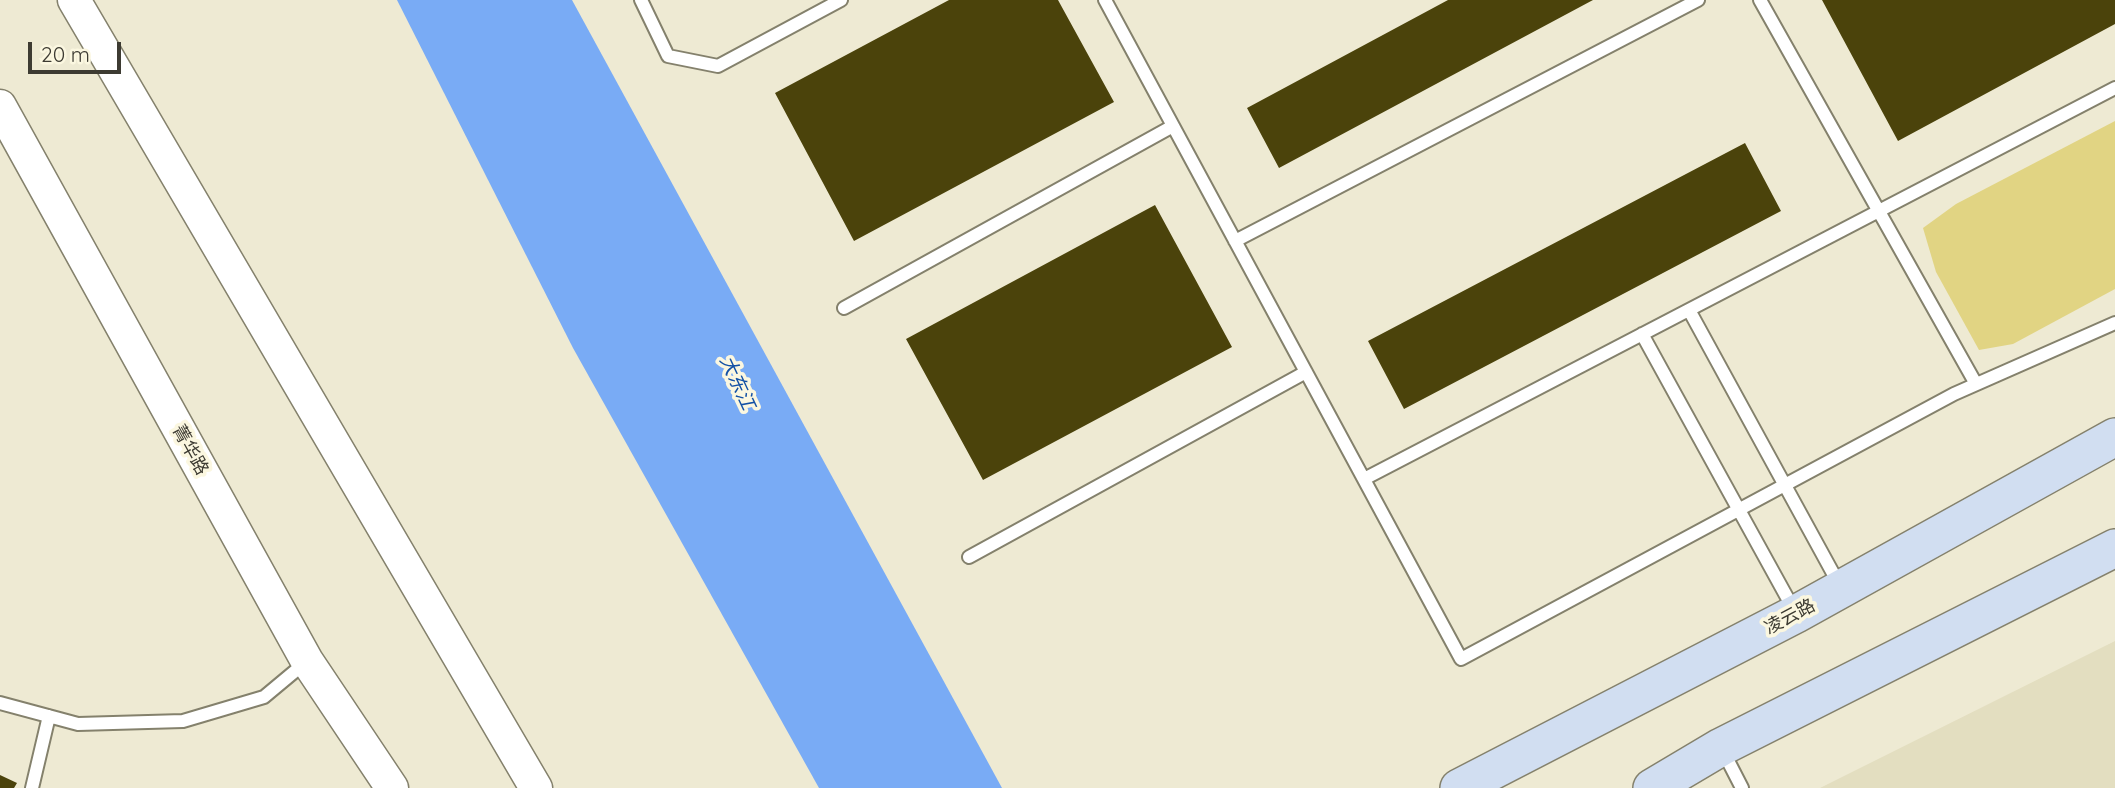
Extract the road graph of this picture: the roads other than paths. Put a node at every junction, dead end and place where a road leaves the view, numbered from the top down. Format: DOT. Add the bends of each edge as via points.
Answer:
graph roads {
  1 [pos="74,0"];
  2 [pos="641,0"];
  3 [pos="841,0"];
  4 [pos="1105,0"];
  5 [pos="1698,0"];
  6 [pos="1759,0"];
  7 [pos="2115,88"];
  8 [pos="0,106"];
  9 [pos="1173,126"];
  10 [pos="1879,211"];
  11 [pos="1235,241"];
  12 [pos="844,308"];
  13 [pos="1689,310"];
  14 [pos="2115,323"];
  15 [pos="1642,334"];
  16 [pos="1306,372"];
  17 [pos="1976,384"];
  18 [pos="2115,437"];
  19 [pos="1364,479"];
  20 [pos="1785,485"];
  21 [pos="1738,510"];
  22 [pos="2115,548"];
  23 [pos="969,557"];
  24 [pos="1842,589"];
  25 [pos="1796,614"];
  26 [pos="307,661"];
  27 [pos="0,703"];
  28 [pos="50,716"];
  29 [pos="1721,747"];
  30 [pos="32,788"];
  31 [pos="392,788"];
  32 [pos="536,788"];
  33 [pos="1460,788"];
  34 [pos="1652,788"];
  35 [pos="1742,788"];
  1 -- 32 [label="street"];
  2 -- 3 [label="lane" via="668,56 718,66"];
  4 -- 9 [label="lane"];
  5 -- 11 [label="lane"];
  6 -- 10 [label="lane"];
  7 -- 10 [label="lane"];
  8 -- 26 [label="street, 菁华路"];
  9 -- 11 [label="lane"];
  9 -- 12 [label="lane"];
  10 -- 13 [label="lane"];
  10 -- 17 [label="lane"];
  11 -- 16 [label="lane"];
  13 -- 15 [label="lane"];
  13 -- 20 [label="lane"];
  14 -- 17 [label="lane"];
  15 -- 19 [label="lane"];
  15 -- 21 [label="lane"];
  16 -- 19 [label="lane"];
  16 -- 23 [label="lane"];
  17 -- 20 [label="lane"];
  18 -- 24 [label="main road, 凌云路"];
  19 -- 21 [label="lane" via="1461,659"];
  20 -- 21 [label="lane"];
  20 -- 24 [label="lane"];
  21 -- 25 [label="lane"];
  22 -- 29 [label="main road"];
  24 -- 25 [label="main road, 凌云路"];
  25 -- 33 [label="main road, 凌云路"];
  26 -- 28 [label="lane" via="264,697 183,721 78,724"];
  26 -- 31 [label="street, 菁华路"];
  27 -- 28 [label="lane"];
  28 -- 30 [label="lane"];
  29 -- 34 [label="main road" via="1688,774"];
  29 -- 35 [label="lane"];
}
